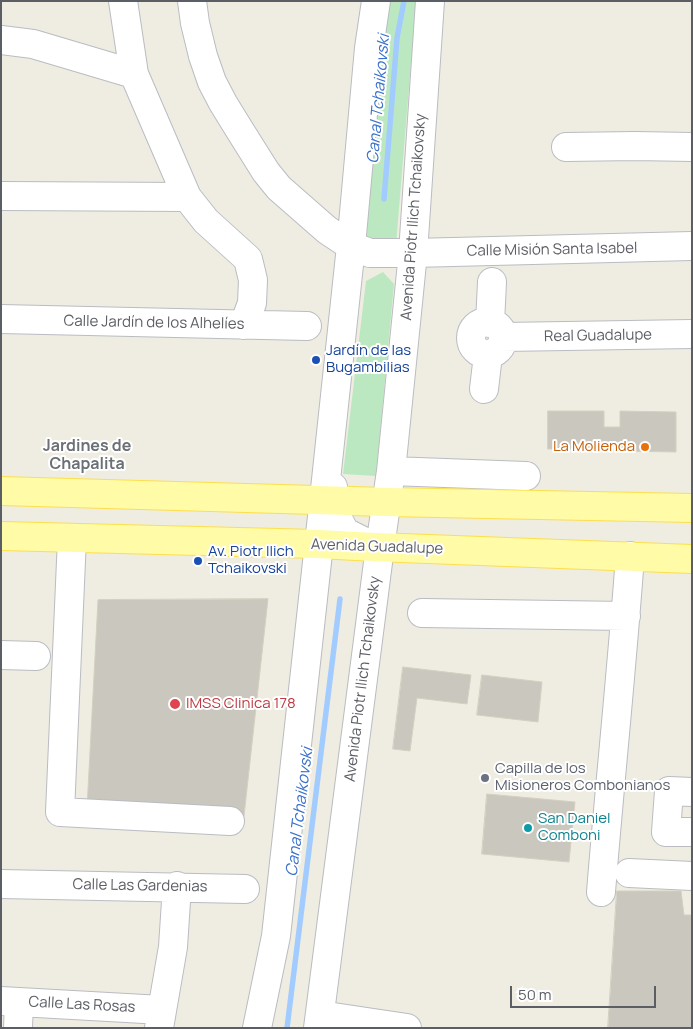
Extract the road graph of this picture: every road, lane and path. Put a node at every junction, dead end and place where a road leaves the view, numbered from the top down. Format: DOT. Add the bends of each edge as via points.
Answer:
graph roads {
  1 [pos="123,1"];
  2 [pos="192,1"];
  3 [pos="376,1"];
  4 [pos="430,1"];
  5 [pos="1,40"];
  6 [pos="134,74"];
  7 [pos="566,147"];
  8 [pos="692,147"];
  9 [pos="1,196"];
  10 [pos="187,197"];
  11 [pos="351,246"];
  12 [pos="692,246"];
  13 [pos="412,253"];
  14 [pos="492,282"];
  15 [pos="1,319"];
  16 [pos="244,325"];
  17 [pos="307,326"];
  18 [pos="692,334"];
  19 [pos="494,338"];
  20 [pos="484,389"];
  21 [pos="392,471"];
  22 [pos="526,476"];
  23 [pos="1,491"];
  24 [pos="328,500"];
  25 [pos="386,502"];
  26 [pos="692,508"];
  27 [pos="1,536"];
  28 [pos="72,538"];
  29 [pos="318,544"];
  30 [pos="377,547"];
  31 [pos="630,556"];
  32 [pos="692,559"];
  33 [pos="422,613"];
  34 [pos="626,616"];
  35 [pos="1,655"];
  36 [pos="36,656"];
  37 [pos="692,792"];
  38 [pos="230,821"];
  39 [pos="692,832"];
  40 [pos="629,873"];
  41 [pos="692,876"];
  42 [pos="1,884"];
  43 [pos="177,886"];
  44 [pos="245,889"];
  45 [pos="601,892"];
  46 [pos="13,1010"];
  47 [pos="160,1019"];
  48 [pos="319,1021"];
  49 [pos="257,1028"];
  50 [pos="407,1028"];
  1 -- 6 [label="street"];
  2 -- 11 [label="street, Calle Misión Santa Isabel" via="202,56 212,82 266,172 297,204"];
  3 -- 11 [label="street"];
  4 -- 13 [label="street, Avenida Piotr Ilich Tchaikovsky"];
  5 -- 6 [label="street" via="33,44"];
  6 -- 10 [label="street"];
  7 -- 8 [label="street"];
  9 -- 10 [label="street"];
  10 -- 16 [label="street" via="206,221 248,259 253,295"];
  11 -- 13 [label="street, Calle Misión Santa Isabel" via="370,252"];
  11 -- 24 [label="street" via="332,427"];
  12 -- 13 [label="street, Calle Misión Santa Isabel"];
  13 -- 21 [label="street, Avenida Piotr Ilich Tchaikovsky"];
  14 -- 19 [label="street"];
  15 -- 16 [label="street, Calle Jardín de los Alhelíes"];
  16 -- 17 [label="street, Calle Jardín de los Alhelíes"];
  18 -- 19 [label="street, Real Guadalupe"];
  19 -- 20 [label="street"];
  21 -- 22 [label="street"];
  21 -- 25 [label="street, Avenida Piotr Ilich Tchaikovsky"];
  23 -- 24 [label="main road"];
  24 -- 25 [label="main road"];
  24 -- 29 [label="street"];
  24 -- 30 [label="street" via="345,532"];
  25 -- 26 [label="main road"];
  25 -- 30 [label="street, Avenida Piotr Ilich Tchaikovsky"];
  27 -- 28 [label="main road, Avenida Guadalupe"];
  28 -- 29 [label="main road, Avenida Guadalupe"];
  28 -- 38 [label="street" via="60,812"];
  29 -- 30 [label="main road, Avenida Guadalupe"];
  29 -- 49 [label="street" via="276,936"];
  30 -- 31 [label="main road, Avenida Guadalupe"];
  30 -- 48 [label="street, Avenida Piotr Ilich Tchaikovsky"];
  31 -- 32 [label="main road, Avenida Guadalupe"];
  31 -- 34 [label="street"];
  33 -- 34 [label="street"];
  34 -- 45 [label="street"];
  35 -- 36 [label="street"];
  37 -- 39 [label="street" via="669,791 666,832"];
  40 -- 41 [label="street"];
  42 -- 43 [label="street, Calle Las Gardenias"];
  43 -- 44 [label="street, Calle Las Gardenias"];
  43 -- 47 [label="street" via="173,946"];
  46 -- 47 [label="street, Calle Las Rosas"];
  48 -- 50 [label="street"];
}
